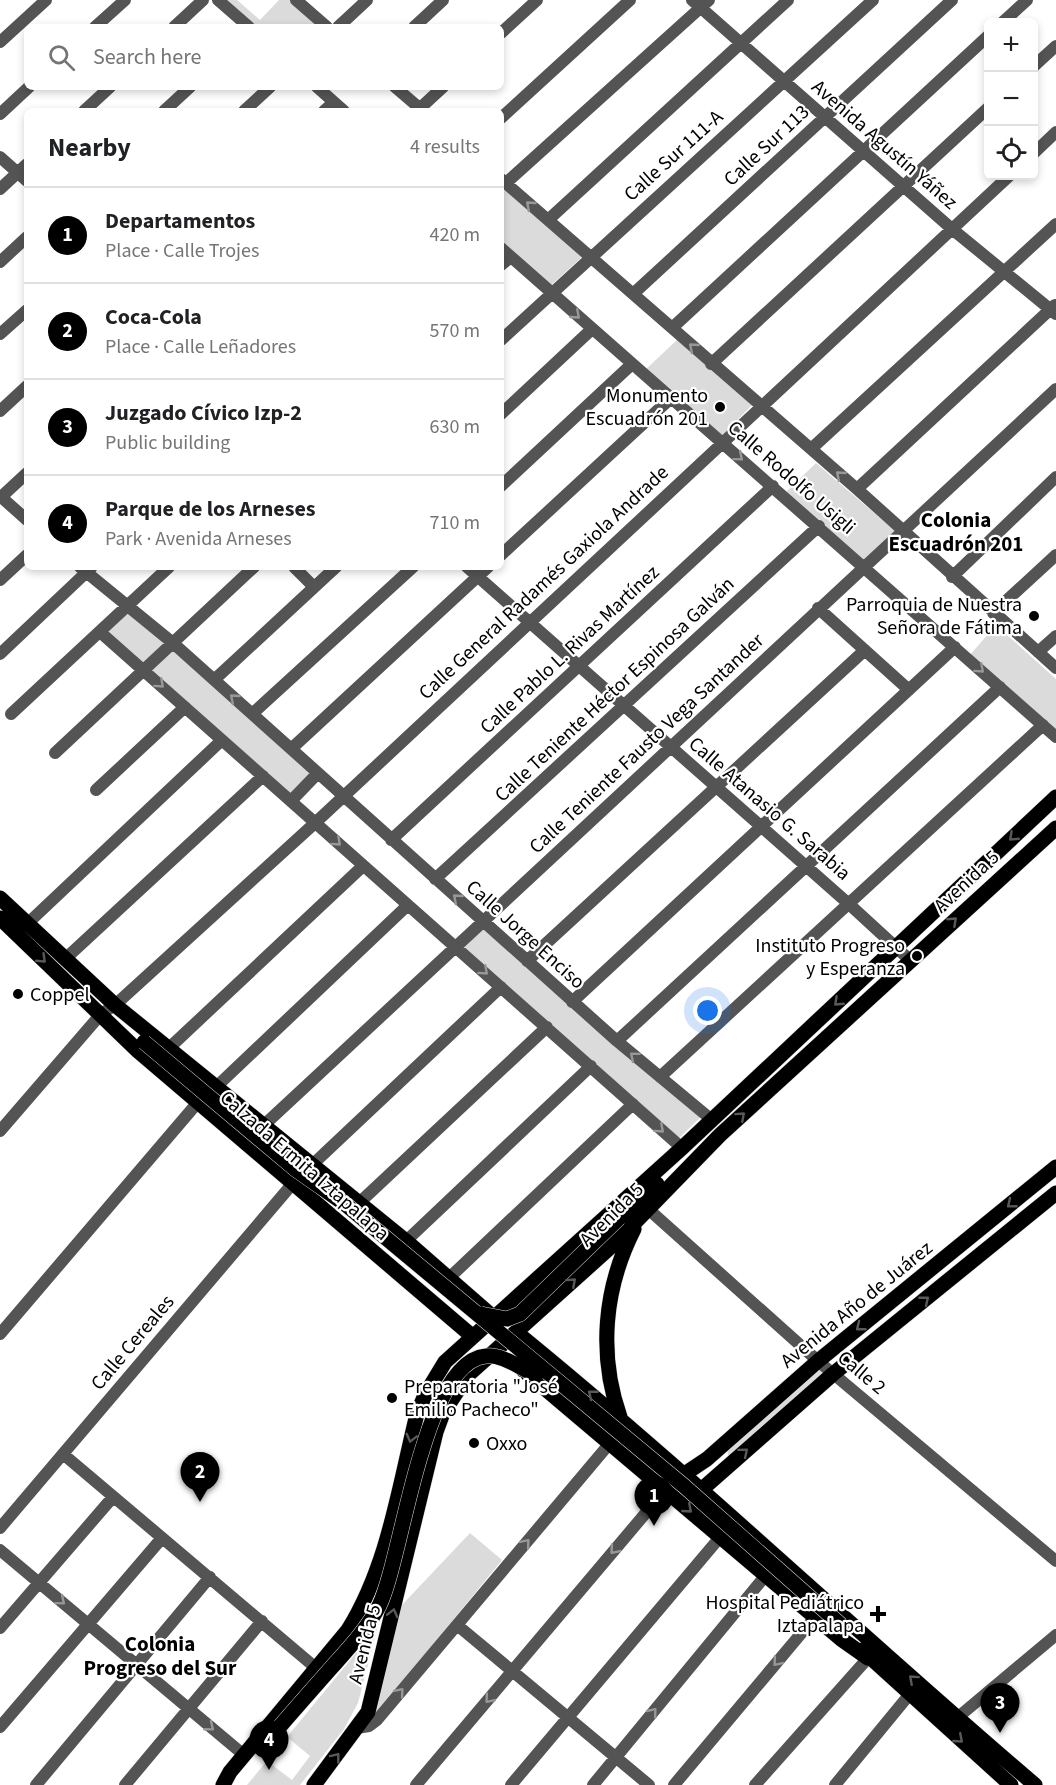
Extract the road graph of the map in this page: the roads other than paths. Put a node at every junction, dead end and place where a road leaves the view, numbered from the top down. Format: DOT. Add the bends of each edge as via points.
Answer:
graph roads {
  1 [pos="46,0"];
  2 [pos="125,0"];
  3 [pos="203,0"];
  4 [pos="218,0"];
  5 [pos="296,0"];
  6 [pos="367,0"];
  7 [pos="443,0"];
  8 [pos="537,0"];
  9 [pos="630,0"];
  10 [pos="788,0"];
  11 [pos="873,0"];
  12 [pos="952,0"];
  13 [pos="1027,0"];
  14 [pos="701,2"];
  15 [pos="1007,18"];
  16 [pos="98,24"];
  17 [pos="177,24"];
  18 [pos="246,24"];
  19 [pos="324,24"];
  20 [pos="341,24"];
  21 [pos="417,24"];
  22 [pos="504,30"];
  23 [pos="984,40"];
  24 [pos="0,42"];
  25 [pos="742,44"];
  26 [pos="1056,46"];
  27 [pos="1038,62"];
  28 [pos="784,81"];
  29 [pos="26,90"];
  30 [pos="107,90"];
  31 [pos="187,90"];
  32 [pos="267,90"];
  33 [pos="320,90"];
  34 [pos="398,90"];
  35 [pos="440,90"];
  36 [pos="334,102"];
  37 [pos="87,108"];
  38 [pos="167,108"];
  39 [pos="247,108"];
  40 [pos="327,108"];
  41 [pos="341,108"];
  42 [pos="418,108"];
  43 [pos="422,108"];
  44 [pos="984,112"];
  45 [pos="0,114"];
  46 [pos="504,114"];
  47 [pos="825,117"];
  48 [pos="1056,132"];
  49 [pos="1038,149"];
  50 [pos="864,152"];
  51 [pos="0,157"];
  52 [pos="24,167"];
  53 [pos="17,173"];
  54 [pos="24,179"];
  55 [pos="1005,180"];
  56 [pos="504,181"];
  57 [pos="903,186"];
  58 [pos="0,189"];
  59 [pos="548,220"];
  60 [pos="1056,224"];
  61 [pos="952,229"];
  62 [pos="24,240"];
  63 [pos="506,252"];
  64 [pos="590,257"];
  65 [pos="0,262"];
  66 [pos="1005,272"];
  67 [pos="551,293"];
  68 [pos="633,294"];
  69 [pos="1054,310"];
  70 [pos="24,313"];
  71 [pos="672,328"];
  72 [pos="592,329"];
  73 [pos="0,334"];
  74 [pos="504,337"];
  75 [pos="632,364"];
  76 [pos="711,364"];
  77 [pos="24,389"];
  78 [pos="1056,389"];
  79 [pos="672,398"];
  80 [pos="761,406"];
  81 [pos="0,411"];
  82 [pos="504,411"];
  83 [pos="722,443"];
  84 [pos="811,449"];
  85 [pos="24,476"];
  86 [pos="1056,477"];
  87 [pos="504,483"];
  88 [pos="773,486"];
  89 [pos="856,489"];
  90 [pos="0,497"];
  91 [pos="24,517"];
  92 [pos="819,526"];
  93 [pos="903,531"];
  94 [pos="504,552"];
  95 [pos="1056,555"];
  96 [pos="24,558"];
  97 [pos="864,567"];
  98 [pos="85,570"];
  99 [pos="87,570"];
  100 [pos="166,570"];
  101 [pos="251,570"];
  102 [pos="297,570"];
  103 [pos="333,570"];
  104 [pos="410,570"];
  105 [pos="470,570"];
  106 [pos="485,570"];
  107 [pos="478,577"];
  108 [pos="952,577"];
  109 [pos="0,580"];
  110 [pos="314,587"];
  111 [pos="127,606"];
  112 [pos="818,608"];
  113 [pos="993,613"];
  114 [pos="530,621"];
  115 [pos="100,633"];
  116 [pos="1056,636"];
  117 [pos="173,643"];
  118 [pos="955,647"];
  119 [pos="865,650"];
  120 [pos="1038,652"];
  121 [pos="0,654"];
  122 [pos="580,666"];
  123 [pos="1056,668"];
  124 [pos="144,670"];
  125 [pos="214,680"];
  126 [pos="1000,687"];
  127 [pos="909,690"];
  128 [pos="626,706"];
  129 [pos="185,707"];
  130 [pos="11,714"];
  131 [pos="252,714"];
  132 [pos="1043,725"];
  133 [pos="1056,737"];
  134 [pos="222,740"];
  135 [pos="671,746"];
  136 [pos="291,748"];
  137 [pos="55,753"];
  138 [pos="318,773"];
  139 [pos="263,776"];
  140 [pos="717,787"];
  141 [pos="96,790"];
  142 [pos="343,796"];
  143 [pos="1056,797"];
  144 [pos="291,801"];
  145 [pos="315,823"];
  146 [pos="763,827"];
  147 [pos="1056,828"];
  148 [pos="392,840"];
  149 [pos="363,866"];
  150 [pos="807,866"];
  151 [pos="435,879"];
  152 [pos="0,898"];
  153 [pos="408,905"];
  154 [pos="850,905"];
  155 [pos="0,918"];
  156 [pos="483,921"];
  157 [pos="27,924"];
  158 [pos="458,947"];
  159 [pos="896,948"];
  160 [pos="64,959"];
  161 [pos="527,961"];
  162 [pos="910,961"];
  163 [pos="501,987"];
  164 [pos="572,1002"];
  165 [pos="115,1005"];
  166 [pos="107,1019"];
  167 [pos="546,1027"];
  168 [pos="617,1041"];
  169 [pos="168,1049"];
  170 [pos="591,1066"];
  171 [pos="660,1077"];
  172 [pos="216,1087"];
  173 [pos="199,1101"];
  174 [pos="633,1104"];
  175 [pos="712,1120"];
  176 [pos="263,1126"];
  177 [pos="0,1131"];
  178 [pos="682,1148"];
  179 [pos="295,1152"];
  180 [pos="698,1156"];
  181 [pos="312,1165"];
  182 [pos="1056,1167"];
  183 [pos="294,1182"];
  184 [pos="1056,1193"];
  185 [pos="359,1203"];
  186 [pos="646,1210"];
  187 [pos="406,1241"];
  188 [pos="454,1282"];
  189 [pos="468,1307"];
  190 [pos="442,1310"];
  191 [pos="880,1311"];
  192 [pos="493,1317"];
  193 [pos="893,1327"];
  194 [pos="516,1332"];
  195 [pos="0,1334"];
  196 [pos="472,1336"];
  197 [pos="498,1349"];
  198 [pos="818,1361"];
  199 [pos="562,1370"];
  200 [pos="834,1374"];
  201 [pos="536,1375"];
  202 [pos="548,1389"];
  203 [pos="620,1417"];
  204 [pos="610,1443"];
  205 [pos="63,1454"];
  206 [pos="707,1459"];
  207 [pos="719,1472"];
  208 [pos="683,1475"];
  209 [pos="666,1489"];
  210 [pos="700,1491"];
  211 [pos="113,1497"];
  212 [pos="0,1528"];
  213 [pos="721,1536"];
  214 [pos="162,1538"];
  215 [pos="0,1550"];
  216 [pos="1056,1561"];
  217 [pos="766,1575"];
  218 [pos="210,1577"];
  219 [pos="39,1582"];
  220 [pos="815,1617"];
  221 [pos="262,1621"];
  222 [pos="88,1624"];
  223 [pos="457,1625"];
  224 [pos="0,1628"];
  225 [pos="1056,1635"];
  226 [pos="868,1658"];
  227 [pos="136,1665"];
  228 [pos="316,1668"];
  229 [pos="512,1670"];
  230 [pos="909,1695"];
  231 [pos="189,1709"];
  232 [pos="568,1717"];
  233 [pos="957,1718"];
  234 [pos="0,1727"];
  235 [pos="357,1728"];
  236 [pos="244,1755"];
  237 [pos="616,1757"];
  238 [pos="224,1783"];
  239 [pos="36,1785"];
  240 [pos="125,1785"];
  241 [pos="314,1785"];
  242 [pos="416,1785"];
  243 [pos="511,1785"];
  244 [pos="593,1785"];
  245 [pos="649,1785"];
  246 [pos="674,1785"];
  247 [pos="755,1785"];
  248 [pos="835,1785"];
  249 [pos="1011,1785"];
  250 [pos="1035,1785"];
  1 -- 24 [label="street"];
  2 -- 16 [label="street"];
  3 -- 17 [label="street"];
  4 -- 18 [label="street"];
  5 -- 19 [label="street"];
  6 -- 20 [label="street"];
  7 -- 21 [label="street"];
  8 -- 22 [label="street"];
  9 -- 46 [label="street"];
  10 -- 25 [label="street"];
  11 -- 28 [label="street, Calle Sur 111-A"];
  12 -- 47 [label="street, Calle Sur 113"];
  13 -- 15 [label="street"];
  14 -- 25 [label="street, Avenida Agustín Yáñez"];
  14 -- 56 [label="street"];
  23 -- 50 [label="street"];
  25 -- 28 [label="street, Avenida Agustín Yáñez"];
  25 -- 59 [label="street"];
  26 -- 27 [label="street"];
  28 -- 47 [label="street, Avenida Agustín Yáñez"];
  28 -- 64 [label="street, Calle Sur 111-A"];
  29 -- 45 [label="street"];
  30 -- 37 [label="street"];
  31 -- 38 [label="street"];
  32 -- 39 [label="street"];
  33 -- 36 [label="street"];
  34 -- 42 [label="street"];
  35 -- 43 [label="street"];
  36 -- 40 [label="street"];
  36 -- 41 [label="street"];
  44 -- 57 [label="street"];
  47 -- 50 [label="street, Avenida Agustín Yáñez"];
  47 -- 68 [label="street, Calle Sur 113"];
  48 -- 49 [label="street"];
  50 -- 57 [label="street, Avenida Agustín Yáñez"];
  50 -- 71 [label="street"];
  51 -- 53 [label="street"];
  52 -- 53 [label="street"];
  53 -- 54 [label="street"];
  53 -- 58 [label="street"];
  55 -- 61 [label="street, Calle General Radamés Gaxiola Andrade"];
  59 -- 56 [label="street, Calle Rodolfo Usigli, one-way"];
  57 -- 61 [label="street, Avenida Agustín Yáñez"];
  57 -- 76 [label="street"];
  59 -- 64 [label="street, Calle Rodolfo Usigli"];
  60 -- 66 [label="street"];
  61 -- 66 [label="street, Avenida Agustín Yáñez"];
  61 -- 80 [label="street, Calle General Radamés Gaxiola Andrade"];
  62 -- 65 [label="street"];
  63 -- 67 [label="street, Calle Rodolfo Usigli"];
  64 -- 67 [label="street, Calle Sur 111-A"];
  64 -- 68 [label="street, Calle Rodolfo Usigli"];
  66 -- 69 [label="street, Avenida Agustín Yáñez"];
  66 -- 84 [label="street"];
  67 -- 72 [label="street, Calle Rodolfo Usigli, one-way"];
  67 -- 74 [label="street, Calle Sur 111-A"];
  68 -- 71 [label="street, Calle Rodolfo Usigli"];
  69 -- 89 [label="street"];
  70 -- 73 [label="street"];
  76 -- 71 [label="street, Calle Rodolfo Usigli, one-way"];
  72 -- 75 [label="street, Calle Rodolfo Usigli"];
  72 -- 82 [label="street"];
  75 -- 79 [label="street, Calle Rodolfo Usigli"];
  75 -- 87 [label="street"];
  76 -- 80 [label="street, Calle Rodolfo Usigli"];
  77 -- 81 [label="street"];
  78 -- 93 [label="street, Calle Teniente Fausto Vega Santander"];
  79 -- 83 [label="street, Calle Rodolfo Usigli"];
  79 -- 94 [label="street"];
  80 -- 83 [label="street, Calle General Radamés Gaxiola Andrade"];
  80 -- 84 [label="street, Calle Rodolfo Usigli"];
  83 -- 88 [label="street, Calle Rodolfo Usigli, one-way"];
  83 -- 114 [label="street, Calle General Radamés Gaxiola Andrade"];
  89 -- 84 [label="street, Calle Rodolfo Usigli, one-way"];
  85 -- 90 [label="street"];
  86 -- 108 [label="street"];
  88 -- 92 [label="street, Calle Rodolfo Usigli"];
  88 -- 122 [label="street, Calle Pablo L. Rivas Martínez"];
  89 -- 93 [label="street, Calle Rodolfo Usigli"];
  90 -- 91 [label="street"];
  92 -- 97 [label="street, Calle Rodolfo Usigli"];
  92 -- 128 [label="street, Calle Teniente Héctor Espinosa Galván"];
  93 -- 97 [label="street, Calle Teniente Fausto Vega Santander"];
  93 -- 108 [label="street, Calle Rodolfo Usigli"];
  95 -- 113 [label="street"];
  96 -- 109 [label="street"];
  97 -- 112 [label="street, Calle Teniente Fausto Vega Santander"];
  97 -- 118 [label="street, Calle Rodolfo Usigli"];
  98 -- 121 [label="street"];
  99 -- 111 [label="street, Calle Jorge Enciso"];
  100 -- 111 [label="street"];
  101 -- 117 [label="street"];
  102 -- 110 [label="street"];
  103 -- 110 [label="street"];
  104 -- 131 [label="street"];
  105 -- 107 [label="street, Calle Atanasio G. Sarabia"];
  106 -- 107 [label="street"];
  107 -- 114 [label="street, Calle Atanasio G. Sarabia"];
  107 -- 136 [label="street"];
  108 -- 113 [label="street, Calle Rodolfo Usigli"];
  110 -- 125 [label="street"];
  111 -- 115 [label="street"];
  111 -- 117 [label="street, Calle Jorge Enciso"];
  112 -- 119 [label="street"];
  112 -- 135 [label="street, Calle Teniente Fausto Vega Santander"];
  113 -- 120 [label="street, Calle Rodolfo Usigli"];
  114 -- 122 [label="street, Calle Atanasio G. Sarabia"];
  114 -- 142 [label="street, Calle General Radamés Gaxiola Andrade"];
  115 -- 124 [label="street"];
  115 -- 130 [label="street"];
  116 -- 120 [label="street"];
  117 -- 124 [label="street"];
  117 -- 125 [label="street, Calle Jorge Enciso"];
  118 -- 126 [label="street, Calle Rodolfo Usigli, one-way"];
  118 -- 127 [label="street"];
  119 -- 127 [label="street"];
  119 -- 140 [label="street"];
  120 -- 123 [label="street, Calle Rodolfo Usigli"];
  122 -- 128 [label="street, Calle Atanasio G. Sarabia"];
  122 -- 148 [label="street, Calle Pablo L. Rivas Martínez"];
  124 -- 129 [label="street, one-way"];
  124 -- 137 [label="street"];
  131 -- 125 [label="street, Calle Jorge Enciso, one-way"];
  126 -- 132 [label="street, Calle Rodolfo Usigli"];
  126 -- 150 [label="street"];
  127 -- 146 [label="street"];
  128 -- 135 [label="street, Calle Atanasio G. Sarabia"];
  128 -- 151 [label="street, Calle Teniente Héctor Espinosa Galván"];
  129 -- 134 [label="street"];
  129 -- 141 [label="street"];
  131 -- 136 [label="street, Calle Jorge Enciso"];
  132 -- 133 [label="street, Calle Rodolfo Usigli"];
  132 -- 154 [label="street"];
  134 -- 139 [label="street"];
  134 -- 157 [label="street"];
  135 -- 140 [label="street, Calle Atanasio G. Sarabia"];
  135 -- 156 [label="street, Calle Teniente Fausto Vega Santander"];
  136 -- 138 [label="street, Calle Jorge Enciso"];
  138 -- 142 [label="street, Calle Jorge Enciso"];
  138 -- 144 [label="street"];
  139 -- 144 [label="street"];
  139 -- 160 [label="street"];
  140 -- 146 [label="street, Calle Atanasio G. Sarabia"];
  140 -- 161 [label="street"];
  142 -- 145 [label="street, Calle General Radamés Gaxiola Andrade"];
  142 -- 148 [label="street, Calle Jorge Enciso"];
  143 -- 159 [label="main road, Avenida 5, one-way"];
  144 -- 145 [label="street"];
  145 -- 149 [label="street, one-way"];
  145 -- 165 [label="street, Calle General Radamés Gaxiola Andrade"];
  146 -- 150 [label="street, Calle Atanasio G. Sarabia"];
  146 -- 164 [label="street"];
  162 -- 147 [label="main road, Avenida 5, one-way"];
  148 -- 151 [label="street, Calle Jorge Enciso"];
  149 -- 153 [label="street"];
  149 -- 169 [label="street"];
  150 -- 154 [label="street, Calle Atanasio G. Sarabia"];
  150 -- 168 [label="street"];
  156 -- 151 [label="street, Calle Jorge Enciso, one-way"];
  152 -- 157 [label="main road, Calzada Ermita Iztapalapa"];
  153 -- 158 [label="street"];
  153 -- 172 [label="street"];
  154 -- 159 [label="street, Calle Atanasio G. Sarabia"];
  154 -- 171 [label="street"];
  155 -- 166 [label="main road, Calzada Ermita Iztapalapa, one-way"];
  156 -- 158 [label="street, Calle Teniente Fausto Vega Santander"];
  156 -- 161 [label="street, Calle Jorge Enciso"];
  157 -- 160 [label="main road, Calzada Ermita Iztapalapa"];
  158 -- 163 [label="street, one-way"];
  158 -- 176 [label="street, Calle Teniente Fausto Vega Santander"];
  159 -- 162 [label="street, Calle Atanasio G. Sarabia"];
  159 -- 175 [label="main road, Avenida 5, one-way"];
  160 -- 165 [label="main road, Calzada Ermita Iztapalapa"];
  161 -- 164 [label="street, Calle Jorge Enciso"];
  180 -- 162 [label="main road, Avenida 5, one-way"];
  163 -- 167 [label="street"];
  163 -- 181 [label="street"];
  164 -- 168 [label="street, Calle Jorge Enciso"];
  165 -- 166 [label="street, Calle General Radamés Gaxiola Andrade"];
  165 -- 169 [label="main road, Calzada Ermita Iztapalapa"];
  166 -- 173 [label="main road, Calzada Ermita Iztapalapa" via="138,1051"];
  166 -- 177 [label="street, Calle General Radamés Gaxiola Andrade"];
  166 -- 189 [label="main road, Calzada Ermita Iztapalapa, bridge" via="144,1042 294,1169 345,1204"];
  167 -- 170 [label="street"];
  167 -- 185 [label="street"];
  171 -- 168 [label="street, Calle Jorge Enciso, one-way"];
  169 -- 172 [label="main road, Calzada Ermita Iztapalapa"];
  170 -- 174 [label="street"];
  170 -- 187 [label="street"];
  171 -- 175 [label="street, Calle Jorge Enciso"];
  172 -- 176 [label="main road, Calzada Ermita Iztapalapa"];
  173 -- 183 [label="main road, Calzada Ermita Iztapalapa"];
  173 -- 195 [label="street"];
  174 -- 178 [label="street, one-way"];
  174 -- 188 [label="street"];
  175 -- 178 [label="main road, Avenida 5"];
  176 -- 179 [label="main road, Calzada Ermita Iztapalapa"];
  178 -- 192 [label="main road, Avenida 5"];
  179 -- 181 [label="main road, Calzada Ermita Iztapalapa"];
  179 -- 201 [label="main road, Calzada Ermita Iztapalapa, bridge" via="318,1192 334,1208"];
  180 -- 186 [label="main road, Avenida 5"];
  180 -- 189 [label="main road, bridge" via="671,1172 520,1314 495,1318"];
  181 -- 185 [label="main road, Calzada Ermita Iztapalapa"];
  182 -- 191 [label="main road, Avenida Año de Juárez, one-way"];
  183 -- 190 [label="main road, Calzada Ermita Iztapalapa"];
  183 -- 205 [label="street, Calle Cereales"];
  193 -- 184 [label="main road, Avenida Año de Juárez, one-way"];
  185 -- 187 [label="main road, Calzada Ermita Iztapalapa"];
  194 -- 186 [label="main road, Avenida 5, one-way"];
  186 -- 198 [label="street, Calle 2"];
  186 -- 203 [label="main road" via="622,1256 609,1306 608,1363"];
  187 -- 188 [label="main road, Calzada Ermita Iztapalapa"];
  188 -- 190 [label="main road" via="461,1299 456,1306"];
  188 -- 192 [label="main road, Calzada Ermita Iztapalapa"];
  189 -- 226 [label="main road, Calzada Ermita Iztapalapa, bridge" via="684,1486 841,1625"];
  190 -- 196 [label="main road, Calzada Ermita Iztapalapa"];
  191 -- 193 [label="main road"];
  191 -- 198 [label="main road, Avenida Año de Juárez, one-way"];
  192 -- 196 [label="main road, Avenida 5"];
  193 -- 200 [label="main road, Avenida Año de Juárez"];
  194 -- 197 [label="main road, Avenida 5"];
  194 -- 199 [label="main road, Calzada Ermita Iztapalapa"];
  196 -- 228 [label="main road, Avenida 5, one-way" via="445,1362 424,1396 374,1581 348,1630"];
  197 -- 202 [label="main road, Calzada Ermita Iztapalapa"];
  235 -- 197 [label="main road, Avenida 5, one-way" via="368,1712 436,1432 456,1391"];
  198 -- 200 [label="street, Calle 2"];
  198 -- 206 [label="main road, Avenida Año de Juárez"];
  199 -- 202 [label="main road" via="548,1375"];
  203 -- 199 [label="main road, Calzada Ermita Iztapalapa, one-way"];
  207 -- 200 [label="main road, Avenida Año de Juárez, one-way"];
  200 -- 216 [label="street, Calle 2"];
  201 -- 208 [label="main road, Calzada Ermita Iztapalapa" via="666,1474"];
  201 -- 238 [label="main road, bridge" via="487,1355 472,1360 453,1380 424,1439 394,1567 379,1605 358,1637 235,1779"];
  202 -- 204 [label="main road, Calzada Ermita Iztapalapa"];
  203 -- 208 [label="main road, Calzada Ermita Iztapalapa"];
  204 -- 209 [label="main road, Calzada Ermita Iztapalapa"];
  223 -- 204 [label="street, one-way"];
  205 -- 211 [label="street"];
  205 -- 212 [label="street, Calle Cereales"];
  206 -- 207 [label="main road"];
  206 -- 208 [label="main road, Avenida Año de Juárez"];
  207 -- 210 [label="main road, Avenida Año de Juárez"];
  208 -- 210 [label="main road, Calzada Ermita Iztapalapa"];
  209 -- 213 [label="main road, Calzada Ermita Iztapalapa, one-way"];
  209 -- 229 [label="street, one-way"];
  233 -- 210 [label="main road, Calzada Ermita Iztapalapa, one-way"];
  211 -- 214 [label="street"];
  211 -- 219 [label="street"];
  213 -- 217 [label="main road, Calzada Ermita Iztapalapa"];
  213 -- 232 [label="street"];
  214 -- 218 [label="street"];
  214 -- 222 [label="street"];
  215 -- 219 [label="street"];
  217 -- 220 [label="main road, Calzada Ermita Iztapalapa"];
  237 -- 217 [label="street, one-way"];
  218 -- 221 [label="street"];
  218 -- 227 [label="street"];
  219 -- 222 [label="street, one-way"];
  219 -- 224 [label="street"];
  220 -- 226 [label="main road, Calzada Ermita Iztapalapa"];
  220 -- 246 [label="street, one-way"];
  221 -- 228 [label="street"];
  221 -- 231 [label="street"];
  222 -- 227 [label="street"];
  222 -- 234 [label="street"];
  223 -- 229 [label="street"];
  235 -- 223 [label="street, one-way" via="377,1720"];
  225 -- 233 [label="street"];
  226 -- 230 [label="main road, Calzada Ermita Iztapalapa"];
  226 -- 247 [label="street"];
  227 -- 231 [label="street"];
  227 -- 239 [label="street"];
  228 -- 236 [label="main road, Avenida 5"];
  229 -- 232 [label="street"];
  229 -- 242 [label="street, one-way"];
  230 -- 248 [label="street"];
  230 -- 249 [label="main road, Calzada Ermita Iztapalapa, one-way"];
  231 -- 236 [label="street, one-way"];
  231 -- 240 [label="street"];
  232 -- 237 [label="street"];
  232 -- 243 [label="street"];
  233 -- 250 [label="main road, Calzada Ermita Iztapalapa"];
  241 -- 235 [label="main road, Avenida 5, one-way"];
  236 -- 238 [label="main road, Avenida 5"];
  237 -- 244 [label="street"];
  237 -- 245 [label="street"];
}
